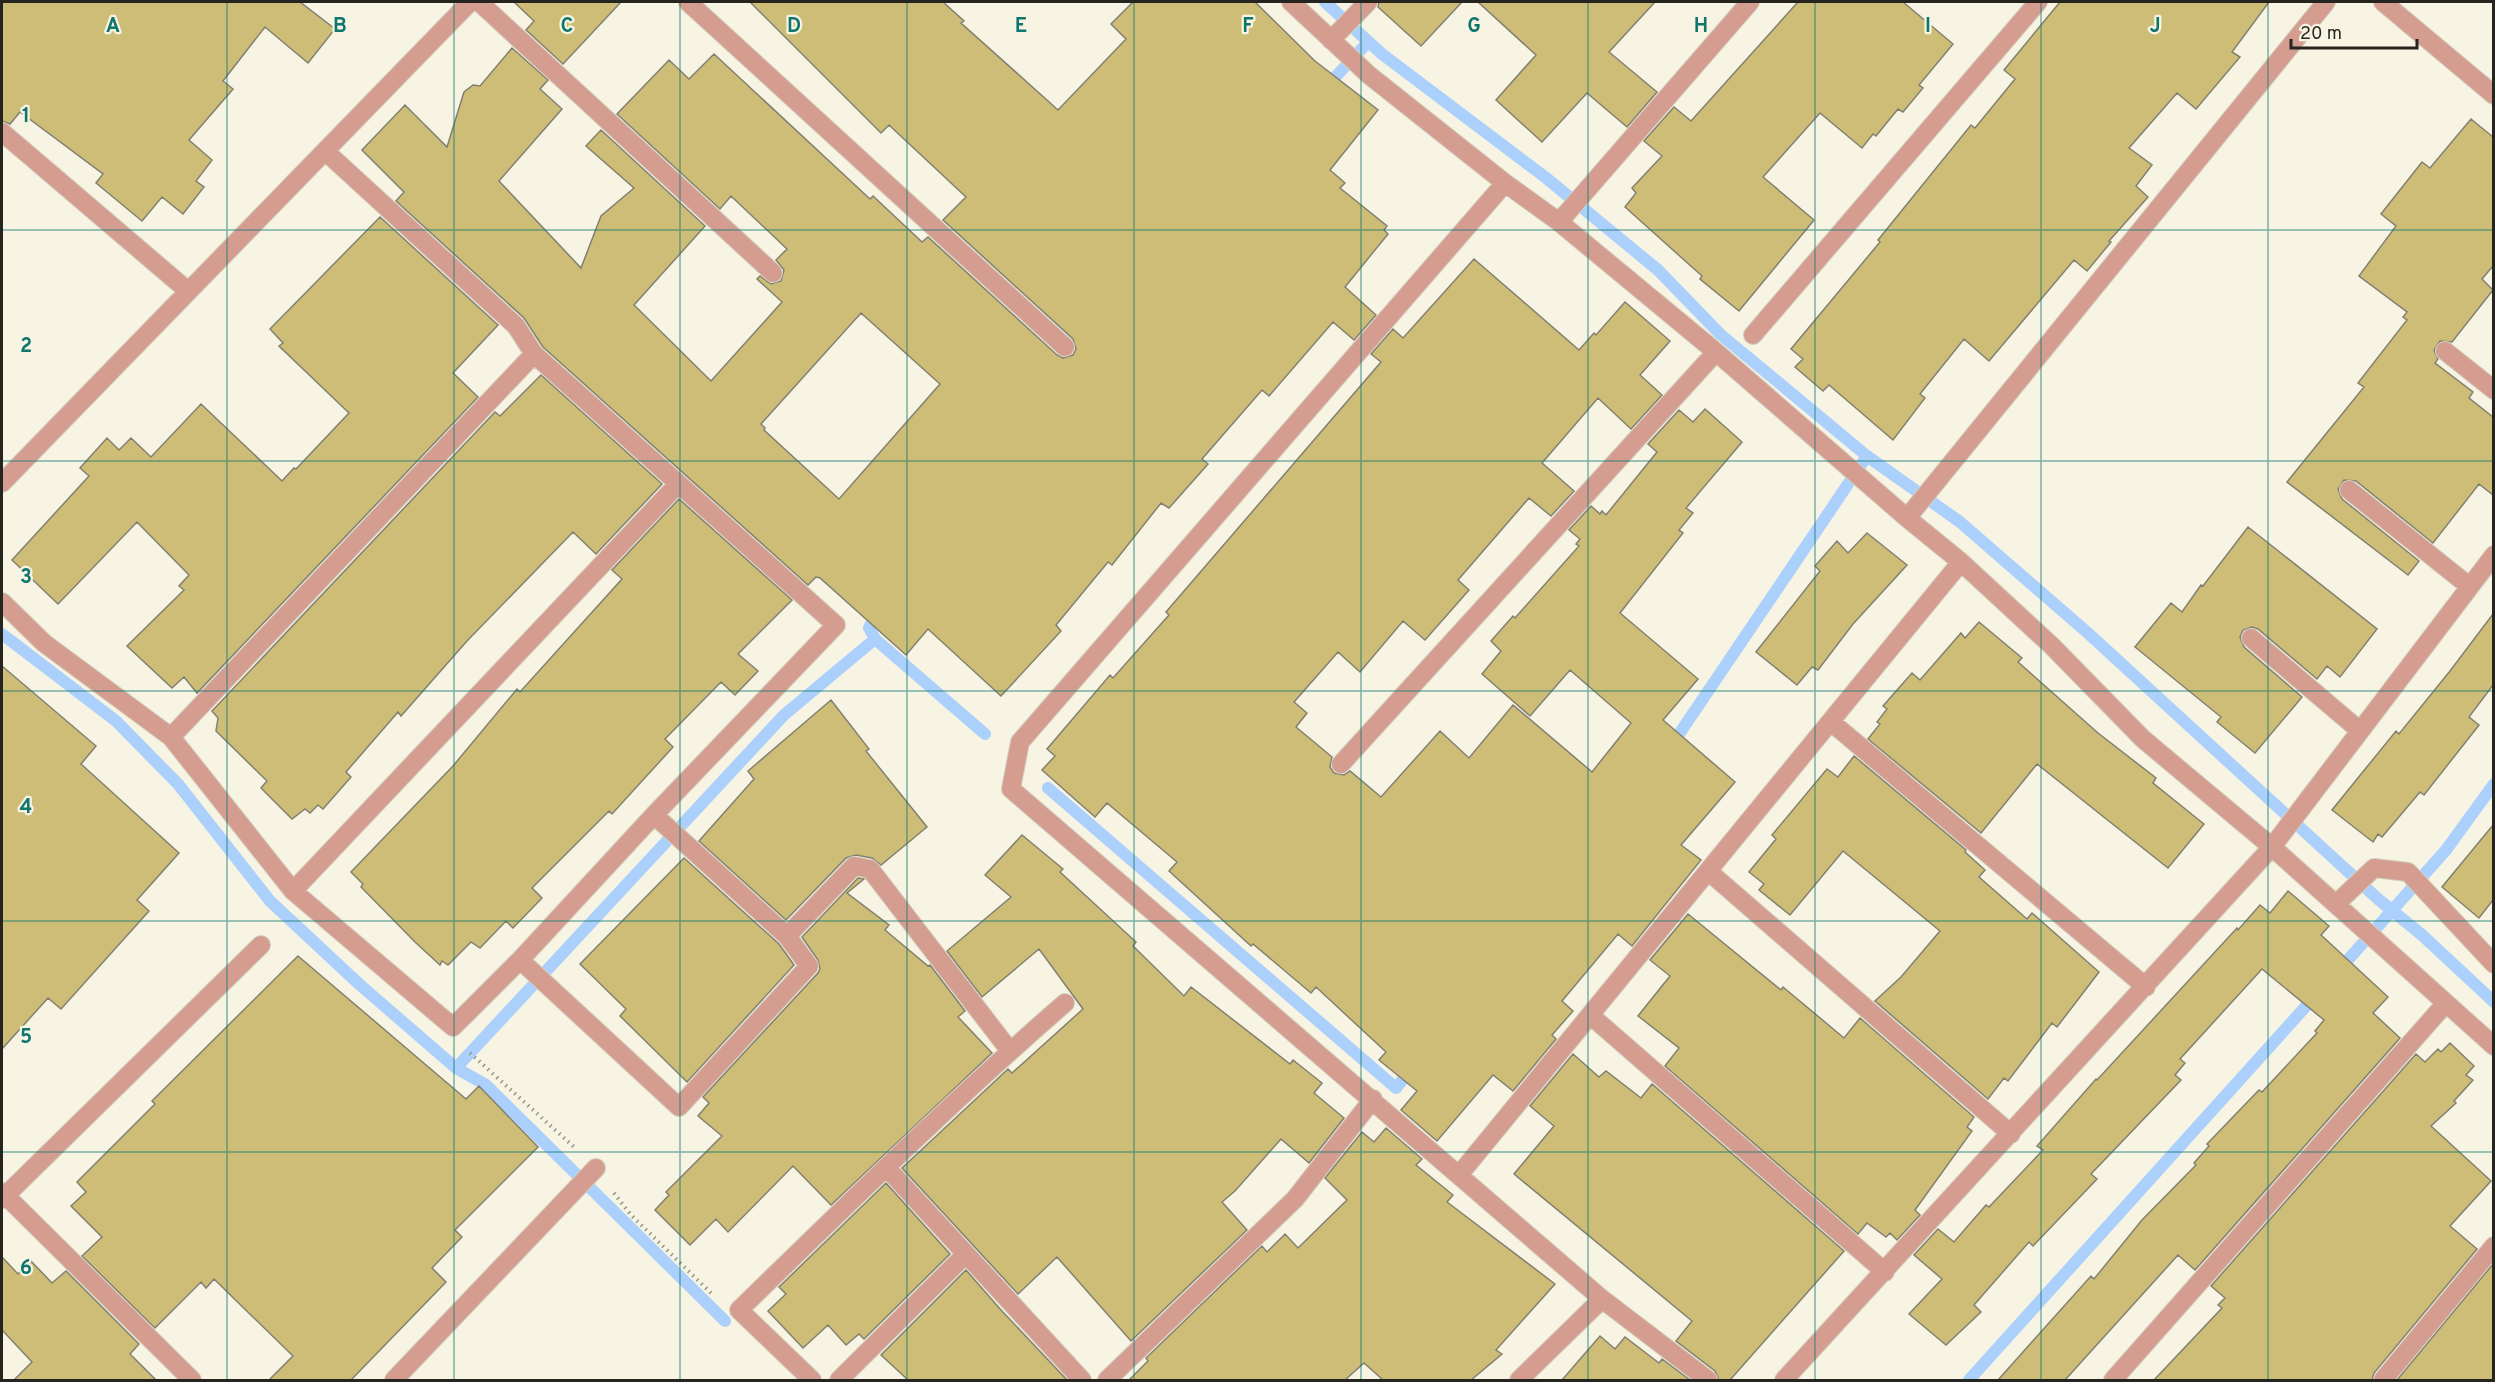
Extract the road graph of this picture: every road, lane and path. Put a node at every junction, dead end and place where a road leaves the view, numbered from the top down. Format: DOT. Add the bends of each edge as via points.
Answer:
graph roads {
  1 [pos="470,2"];
  2 [pos="478,2"];
  3 [pos="688,2"];
  4 [pos="1291,2"];
  5 [pos="1368,2"];
  6 [pos="1750,2"];
  7 [pos="2038,2"];
  8 [pos="2326,2"];
  9 [pos="2383,2"];
  10 [pos="1338,41"];
  11 [pos="2493,95"];
  12 [pos="2,132"];
  13 [pos="325,151"];
  14 [pos="1505,183"];
  15 [pos="1563,217"];
  16 [pos="773,273"];
  17 [pos="188,291"];
  18 [pos="1753,335"];
  19 [pos="1065,347"];
  20 [pos="2445,351"];
  21 [pos="1716,352"];
  22 [pos="534,354"];
  23 [pos="2493,390"];
  24 [pos="2,483"];
  25 [pos="678,484"];
  26 [pos="2349,490"];
  27 [pos="1912,513"];
  28 [pos="2493,555"];
  29 [pos="1961,562"];
  30 [pos="2469,586"];
  31 [pos="2,602"];
  32 [pos="2251,638"];
  33 [pos="1831,722"];
  34 [pos="2359,730"];
  35 [pos="171,737"];
  36 [pos="1341,764"];
  37 [pos="660,821"];
  38 [pos="2277,840"];
  39 [pos="1708,871"];
  40 [pos="293,891"];
  41 [pos="2342,899"];
  42 [pos="787,936"];
  43 [pos="261,945"];
  44 [pos="2493,964"];
  45 [pos="533,972"];
  46 [pos="2146,987"];
  47 [pos="1065,1003"];
  48 [pos="2446,1003"];
  49 [pos="1590,1015"];
  50 [pos="2493,1046"];
  51 [pos="1010,1050"];
  52 [pos="1373,1099"];
  53 [pos="2011,1134"];
  54 [pos="886,1167"];
  55 [pos="1459,1175"];
  56 [pos="588,1176"];
  57 [pos="3,1195"];
  58 [pos="2493,1246"];
  59 [pos="966,1254"];
  60 [pos="1885,1272"];
  61 [pos="1602,1299"];
  62 [pos="192,1380"];
  63 [pos="394,1380"];
  64 [pos="812,1380"];
  65 [pos="839,1380"];
  66 [pos="1082,1380"];
  67 [pos="1107,1380"];
  68 [pos="1519,1380"];
  69 [pos="1708,1380"];
  70 [pos="1785,1380"];
  71 [pos="2113,1380"];
  72 [pos="2383,1380"];
  1 -- 13 [label="street"];
  2 -- 16 [label="street"];
  3 -- 19 [label="street"];
  4 -- 10 [label="street"];
  5 -- 10 [label="street" via="1353,16"];
  6 -- 15 [label="street"];
  7 -- 18 [label="street"];
  8 -- 27 [label="street"];
  9 -- 11 [label="street"];
  10 -- 14 [label="street" via="1358,65"];
  12 -- 17 [label="street"];
  13 -- 17 [label="street"];
  13 -- 22 [label="street" via="516,326"];
  14 -- 15 [label="street"];
  14 -- 52 [label="street" via="1020,742 1011,789"];
  15 -- 21 [label="street"];
  17 -- 24 [label="street"];
  20 -- 23 [label="street"];
  21 -- 27 [label="street" via="1868,485"];
  21 -- 36 [label="street"];
  22 -- 25 [label="street"];
  22 -- 35 [label="street"];
  25 -- 37 [label="street" via="836,625"];
  25 -- 40 [label="street"];
  26 -- 30 [label="street"];
  27 -- 29 [label="street"];
  28 -- 30 [label="street"];
  29 -- 33 [label="street"];
  29 -- 38 [label="street" via="2052,646 2143,739"];
  30 -- 34 [label="street"];
  31 -- 35 [label="street" via="44,643"];
  32 -- 34 [label="street"];
  33 -- 39 [label="street"];
  33 -- 46 [label="street"];
  34 -- 38 [label="street"];
  35 -- 40 [label="street"];
  37 -- 42 [label="street"];
  37 -- 45 [label="street"];
  38 -- 41 [label="street"];
  38 -- 46 [label="street"];
  39 -- 49 [label="street"];
  39 -- 53 [label="street"];
  40 -- 45 [label="street" via="453,1027"];
  41 -- 44 [label="street" via="2374,868 2408,872"];
  41 -- 48 [label="street" via="2353,920"];
  42 -- 45 [label="street" via="809,966 679,1107"];
  42 -- 51 [label="street" via="854,866 870,869"];
  43 -- 57 [label="street"];
  46 -- 53 [label="street"];
  47 -- 51 [label="street"];
  48 -- 50 [label="street"];
  48 -- 71 [label="street"];
  49 -- 55 [label="street"];
  49 -- 60 [label="street"];
  51 -- 54 [label="street"];
  52 -- 55 [label="street"];
  52 -- 67 [label="street" via="1295,1200"];
  53 -- 60 [label="street"];
  54 -- 59 [label="street"];
  54 -- 64 [label="street" via="739,1310"];
  55 -- 61 [label="street"];
  56 -- 63 [label="street"];
  57 -- 62 [label="street"];
  58 -- 72 [label="street"];
  59 -- 65 [label="street"];
  59 -- 66 [label="street"];
  60 -- 70 [label="street"];
  61 -- 68 [label="street"];
  61 -- 69 [label="street"];
}
